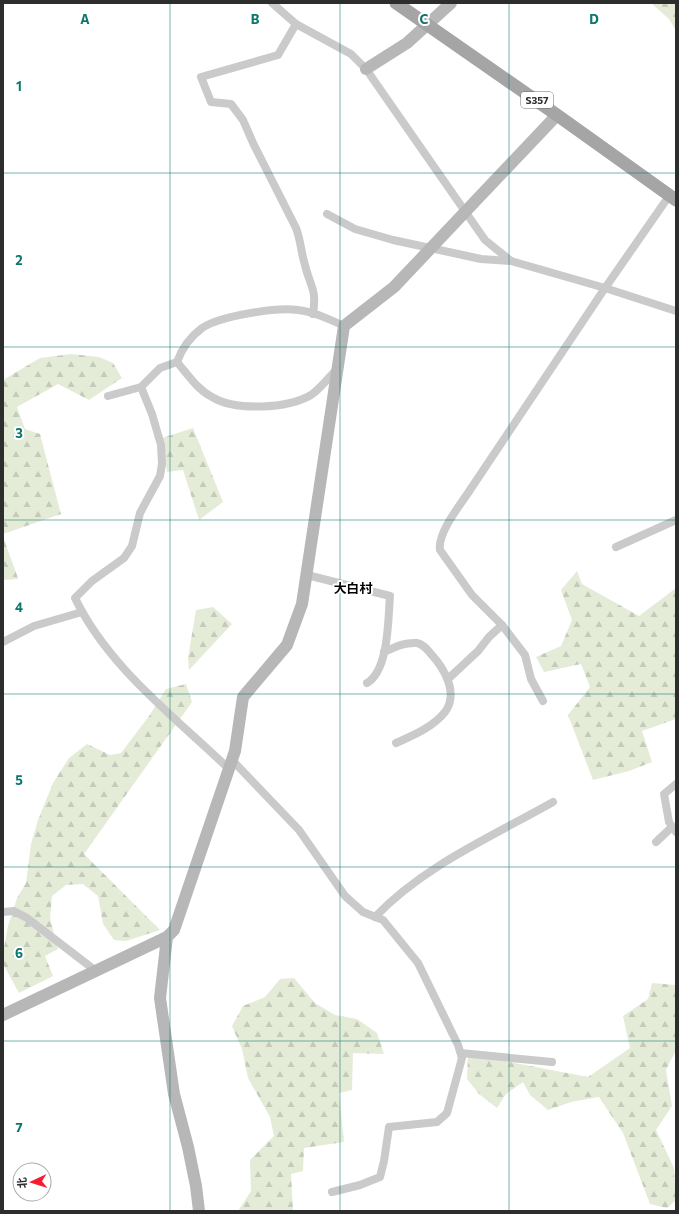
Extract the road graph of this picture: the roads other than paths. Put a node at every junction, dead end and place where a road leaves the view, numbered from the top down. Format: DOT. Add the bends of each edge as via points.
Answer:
graph roads {
  1 [pos="272,3"];
  2 [pos="396,3"];
  3 [pos="451,3"];
  4 [pos="296,24"];
  5 [pos="427,24"];
  6 [pos="366,69"];
  7 [pos="557,114"];
  8 [pos="673,198"];
  9 [pos="466,211"];
  10 [pos="327,214"];
  11 [pos="431,247"];
  12 [pos="511,261"];
  13 [pos="605,288"];
  14 [pos="676,311"];
  15 [pos="313,314"];
  16 [pos="344,326"];
  17 [pos="177,362"];
  18 [pos="339,367"];
  19 [pos="140,387"];
  20 [pos="108,396"];
  21 [pos="676,520"];
  22 [pos="616,547"];
  23 [pos="307,575"];
  24 [pos="82,612"];
  25 [pos="502,625"];
  26 [pos="3,642"];
  27 [pos="384,652"];
  28 [pos="448,679"];
  29 [pos="367,683"];
  30 [pos="543,701"];
  31 [pos="396,743"];
  32 [pos="231,764"];
  33 [pos="676,784"];
  34 [pos="553,802"];
  35 [pos="674,829"];
  36 [pos="656,842"];
  37 [pos="3,912"];
  38 [pos="375,917"];
  39 [pos="167,937"];
  40 [pos="96,971"];
  41 [pos="3,1015"];
  42 [pos="461,1053"];
  43 [pos="552,1062"];
  44 [pos="332,1192"];
  45 [pos="198,1211"];
  1 -- 4 [label="street"];
  2 -- 5 [label="main road, S357"];
  3 -- 5 [label="street"];
  4 -- 6 [label="street" via="351,54"];
  4 -- 15 [label="street" via="278,55 201,77 211,102 231,104 243,120 296,228 315,297"];
  5 -- 6 [label="street" via="407,43"];
  5 -- 7 [label="main road, S357"];
  6 -- 9 [label="street"];
  7 -- 8 [label="main road, S357"];
  7 -- 9 [label="street"];
  8 -- 13 [label="street"];
  9 -- 11 [label="street"];
  9 -- 12 [label="street" via="485,240"];
  10 -- 11 [label="street" via="355,229"];
  11 -- 12 [label="street" via="481,259"];
  11 -- 16 [label="street" via="394,287"];
  12 -- 13 [label="street"];
  13 -- 14 [label="street"];
  13 -- 25 [label="street" via="449,521 439,543 440,550 472,595"];
  15 -- 16 [label="street"];
  15 -- 17 [label="street" via="297,310 264,312 235,316 217,322 203,328 189,340"];
  16 -- 18 [label="street"];
  17 -- 18 [label="street" via="196,385 212,397 229,405 244,407 293,402 311,395"];
  17 -- 19 [label="street" via="160,368"];
  18 -- 23 [label="street"];
  19 -- 20 [label="street"];
  19 -- 24 [label="street" via="152,414 161,445 160,476 140,513 132,546 124,558 92,581 75,598"];
  21 -- 22 [label="street"];
  23 -- 27 [label="street" via="390,596"];
  23 -- 32 [label="street" via="302,604 287,645 243,697"];
  24 -- 26 [label="street" via="34,626"];
  24 -- 32 [label="street" via="136,681"];
  25 -- 28 [label="street"];
  25 -- 30 [label="street" via="525,655 531,679"];
  27 -- 28 [label="street" via="399,644 423,645 437,660"];
  27 -- 29 [label="street" via="373,679"];
  28 -- 31 [label="street" via="450,701 446,711 434,724"];
  32 -- 38 [label="street" via="299,830 345,896 363,912"];
  32 -- 39 [label="street" via="174,930"];
  33 -- 35 [label="street" via="664,794"];
  34 -- 38 [label="street" via="430,871 388,903"];
  35 -- 36 [label="street"];
  37 -- 40 [label="street" via="14,911 28,918"];
  38 -- 42 [label="street" via="383,920 418,963"];
  39 -- 40 [label="street"];
  39 -- 45 [label="street" via="160,998 174,1094 188,1147"];
  40 -- 41 [label="street"];
  42 -- 43 [label="street"];
  42 -- 44 [label="street" via="462,1058 447,1113 437,1122 388,1127 380,1177"];
}
